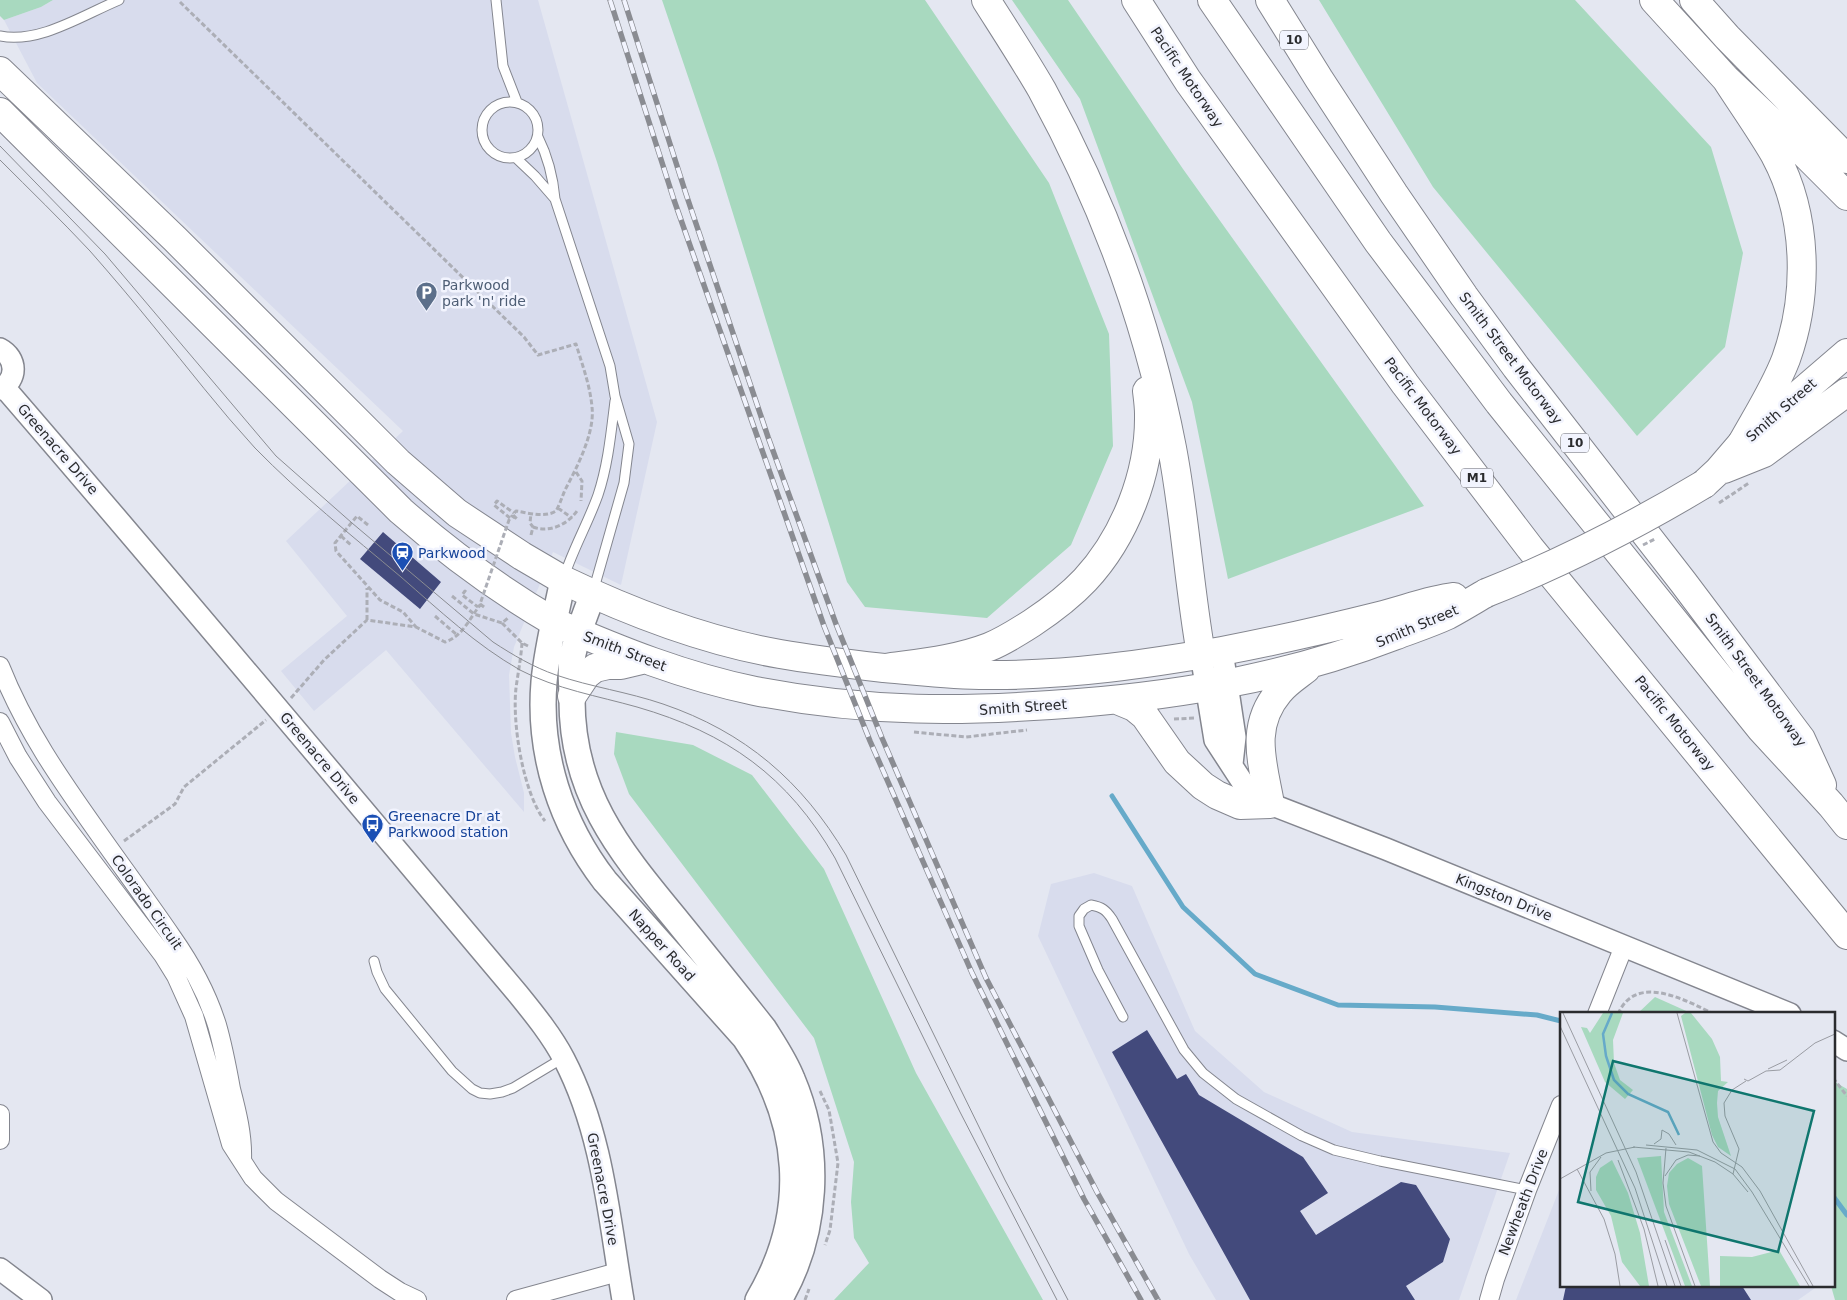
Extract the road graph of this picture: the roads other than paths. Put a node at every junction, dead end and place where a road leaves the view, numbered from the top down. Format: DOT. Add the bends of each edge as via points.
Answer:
graph roads {
  1 [pos="119,0"];
  2 [pos="496,0"];
  3 [pos="986,0"];
  4 [pos="1136,0"];
  5 [pos="1212,0"];
  6 [pos="1270,0"];
  7 [pos="1654,0"];
  8 [pos="1694,0"];
  9 [pos="0,36"];
  10 [pos="0,71"];
  11 [pos="1726,79"];
  12 [pos="517,102"];
  13 [pos="0,112"];
  14 [pos="538,136"];
  15 [pos="516,158"];
  16 [pos="1847,160"];
  17 [pos="1847,196"];
  18 [pos="555,199"];
  19 [pos="0,348"];
  20 [pos="1149,349"];
  21 [pos="1847,353"];
  22 [pos="2,388"];
  23 [pos="1847,392"];
  24 [pos="615,396"];
  25 [pos="1742,443"];
  26 [pos="1711,478"];
  27 [pos="563,580"];
  28 [pos="1486,593"];
  29 [pos="593,594"];
  30 [pos="566,628"];
  31 [pos="1211,652"];
  32 [pos="644,659"];
  33 [pos="1313,664"];
  34 [pos="0,666"];
  35 [pos="885,668"];
  36 [pos="1217,686"];
  37 [pos="572,696"];
  38 [pos="1117,700"];
  39 [pos="0,722"];
  40 [pos="1270,804"];
  41 [pos="1839,815"];
  42 [pos="1847,935"];
  43 [pos="1624,946"];
  44 [pos="374,961"];
  45 [pos="1598,1012"];
  46 [pos="1785,1012"];
  47 [pos="1123,1017"];
  48 [pos="1834,1042"];
  49 [pos="1847,1050"];
  50 [pos="563,1058"];
  51 [pos="1560,1108"];
  52 [pos="0,1114"];
  53 [pos="0,1140"];
  54 [pos="242,1160"];
  55 [pos="1527,1190"];
  56 [pos="0,1269"];
  57 [pos="618,1272"];
  58 [pos="41,1300"];
  59 [pos="417,1300"];
  60 [pos="516,1300"];
  61 [pos="623,1300"];
  62 [pos="758,1300"];
  63 [pos="779,1300"];
  64 [pos="1489,1300"];
  1 -- 9 [label="lane" via="38,35"];
  2 -- 12 [label="lane" via="503,66"];
  3 -- 20 [label="main road" via="1042,90 1074,152 1111,238"];
  4 -- 42 [label="main road, Pacific Motorway / M1" via="1188,81 1405,384 1530,548"];
  5 -- 41 [label="main road" via="1378,242 1499,403 1761,729"];
  6 -- 41 [label="main road, Smith Street Motorway / 10" via="1394,194 1482,320 1802,739"];
  7 -- 11 [label="main road"];
  8 -- 16 [label="main road"];
  10 -- 27 [label="main road, Smith Street" via="175,239 398,462 457,513"];
  11 -- 17 [label="main road"];
  11 -- 25 [label="main road" via="1775,156 1794,207 1802,260 1799,309 1786,360"];
  12 -- 14 [label="lane" via="536,119"];
  12 -- 15 [label="lane" via="508,101 492,108 482,122 481,131 483,140 494,153 500,157"];
  13 -- 30 [label="main road, Smith Street" via="401,511 471,568 519,602"];
  14 -- 15 [label="lane" via="530,150"];
  14 -- 18 [label="lane" via="554,179"];
  15 -- 18 [label="lane"];
  18 -- 24 [label="lane" via="607,357"];
  19 -- 22 [label="street" via="10,356 14,369 9,382"];
  20 -- 31 [label="main road" via="1164,409"];
  20 -- 35 [label="main road" via="1149,415 1143,468 1127,515 1085,580 1044,615 990,646 946,659"];
  21 -- 25 [label="main road, Smith Street"];
  22 -- 50 [label="street, Greenacre Drive" via="72,464 532,1011"];
  23 -- 26 [label="main road, Smith Street" via="1764,452"];
  24 -- 27 [label="lane" via="604,475"];
  24 -- 29 [label="lane" via="629,444 629,456"];
  25 -- 26 [label="main road, Smith Street"];
  26 -- 28 [label="main road, Smith Street, bridge" via="1631,527"];
  27 -- 29 [label="main road, Smith Street"];
  27 -- 30 [label="main road, Napper Road"];
  28 -- 31 [label="main road, Smith Street" via="1446,598 1376,617"];
  28 -- 33 [label="main road, Smith Street" via="1448,615"];
  29 -- 30 [label="main road, Napper Road"];
  29 -- 35 [label="main road, Smith Street" via="666,623 745,646 817,660"];
  30 -- 32 [label="main road, Smith Street"];
  30 -- 37 [label="main road, Napper Road"];
  30 -- 62 [label="main road, Napper Road" via="544,680 543,720 549,765 569,824 605,881 745,1038 760,1060 780,1103 792,1162 791,1201 780,1253"];
  31 -- 35 [label="main road, Smith Street" via="1034,674 942,674"];
  31 -- 36 [label="street, Kingston Drive"];
  32 -- 37 [label="main road" via="595,668 586,675"];
  32 -- 38 [label="main road, Smith Street" via="720,683 852,706 978,710"];
  33 -- 36 [label="main road, Smith Street"];
  33 -- 40 [label="main road" via="1280,690 1261,727 1260,750"];
  34 -- 54 [label="street, Colorado Circuit" via="37,744 188,960 209,1004 222,1045 243,1142"];
  36 -- 38 [label="main road, Smith Street"];
  36 -- 40 [label="street, Kingston Drive" via="1215,740 1243,783"];
  37 -- 63 [label="main road, Napper Road" via="581,768 593,803 636,871 764,1029 793,1079 808,1132 812,1187 805,1239 796,1267"];
  38 -- 40 [label="main road" via="1145,716 1178,762 1203,786 1240,805"];
  39 -- 54 [label="street, Colorado Circuit" via="47,802 176,976 201,1034 231,1144"];
  40 -- 43 [label="street, Kingston Drive"];
  43 -- 45 [label="street"];
  43 -- 46 [label="street, Kingston Drive"];
  44 -- 50 [label="lane" via="384,989 452,1071 472,1089 480,1093 502,1092"];
  47 -- 55 [label="lane" via="1079,926 1079,916 1091,905 1107,911 1184,1050 1203,1073 1236,1099 1334,1150"];
  48 -- 49 [label="street"];
  50 -- 57 [label="street, Greenacre Drive" via="596,1139"];
  51 -- 55 [label="street, Newheath Drive"];
  52 -- 53 [label="street"];
  54 -- 59 [label="street, Colorado Circuit" via="253,1178 276,1201 380,1279"];
  55 -- 64 [label="street, Newheath Drive"];
  56 -- 58 [label="street"];
  57 -- 60 [label="street"];
  57 -- 61 [label="street, Greenacre Drive"];
}
